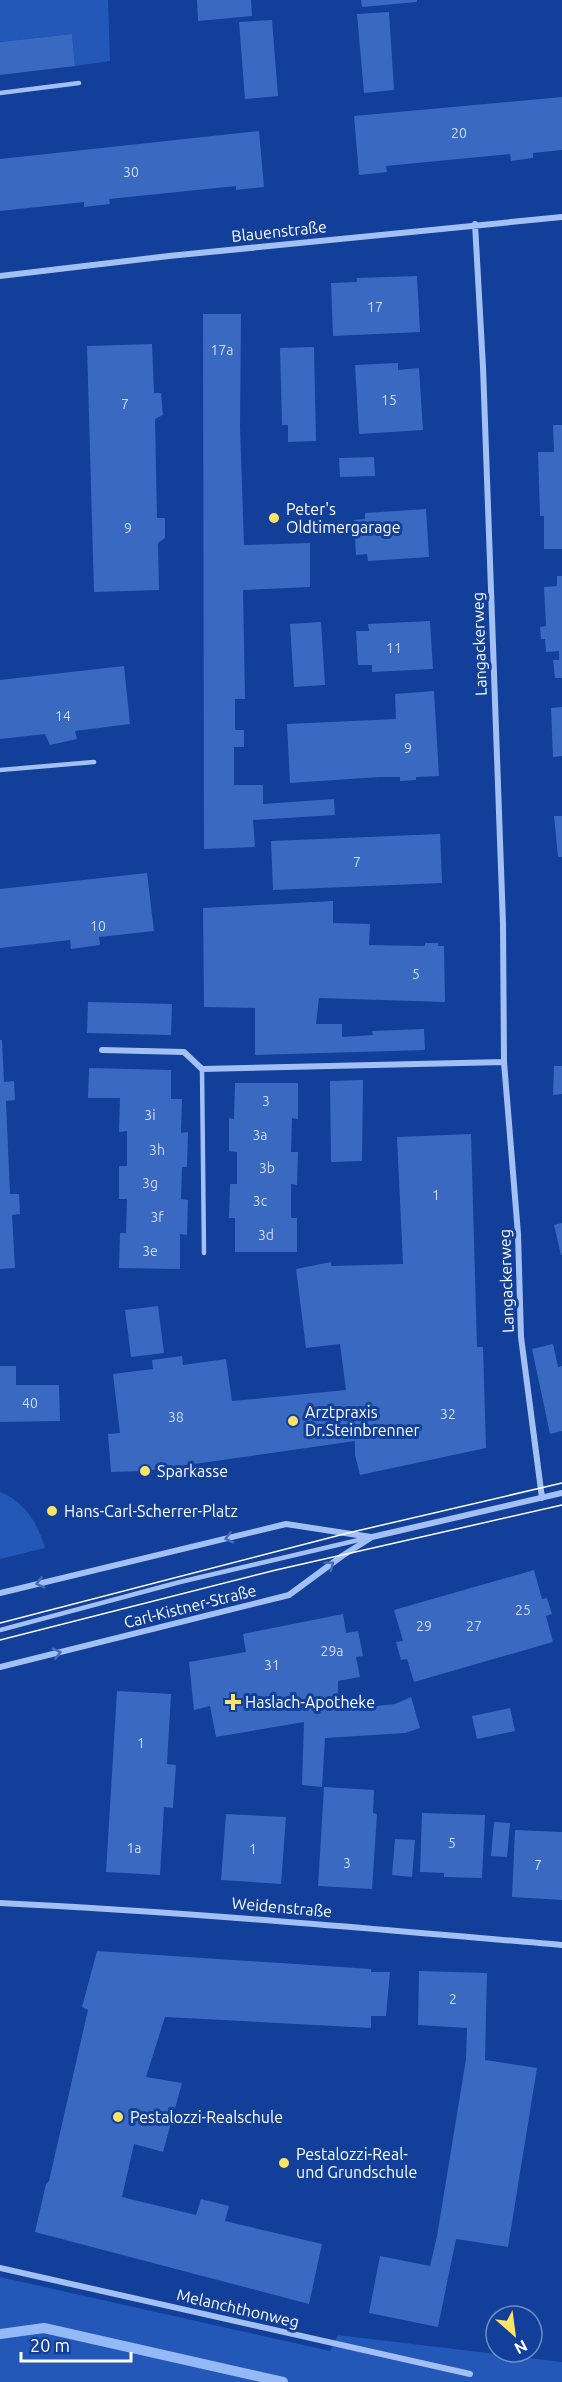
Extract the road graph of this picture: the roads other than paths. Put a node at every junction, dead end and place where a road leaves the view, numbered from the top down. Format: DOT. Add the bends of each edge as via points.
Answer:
graph roads {
  1 [pos="79,83"];
  2 [pos="0,93"];
  3 [pos="562,217"];
  4 [pos="475,224"];
  5 [pos="0,276"];
  6 [pos="94,762"];
  7 [pos="0,770"];
  8 [pos="102,1050"];
  9 [pos="504,1062"];
  10 [pos="202,1069"];
  11 [pos="204,1253"];
  12 [pos="562,1493"];
  13 [pos="542,1498"];
  14 [pos="372,1537"];
  15 [pos="0,1593"];
  16 [pos="0,1630"];
  17 [pos="0,1667"];
  18 [pos="0,1903"];
  19 [pos="562,1944"];
  20 [pos="0,2268"];
  21 [pos="470,2374"];
  1 -- 2 [label="lane"];
  3 -- 4 [label="street, Blauenstraße"];
  4 -- 5 [label="street, Blauenstraße"];
  4 -- 9 [label="street, Langackerweg" via="503,924"];
  6 -- 7 [label="lane"];
  8 -- 10 [label="street" via="184,1052"];
  9 -- 10 [label="street"];
  9 -- 13 [label="street, Langackerweg" via="518,1234 521,1337"];
  10 -- 11 [label="lane"];
  12 -- 13 [label="street, Carl-Kistner-Straße"];
  13 -- 14 [label="street, Carl-Kistner-Straße"];
  14 -- 15 [label="street, Carl-Kistner-Straße, one-way" via="286,1524"];
  14 -- 16 [label="lane"];
  17 -- 14 [label="street, Carl-Kistner-Straße, one-way" via="289,1595"];
  18 -- 19 [label="street, Weidenstraße" via="130,1909"];
  20 -- 21 [label="street, Melanchthonweg"];
}
